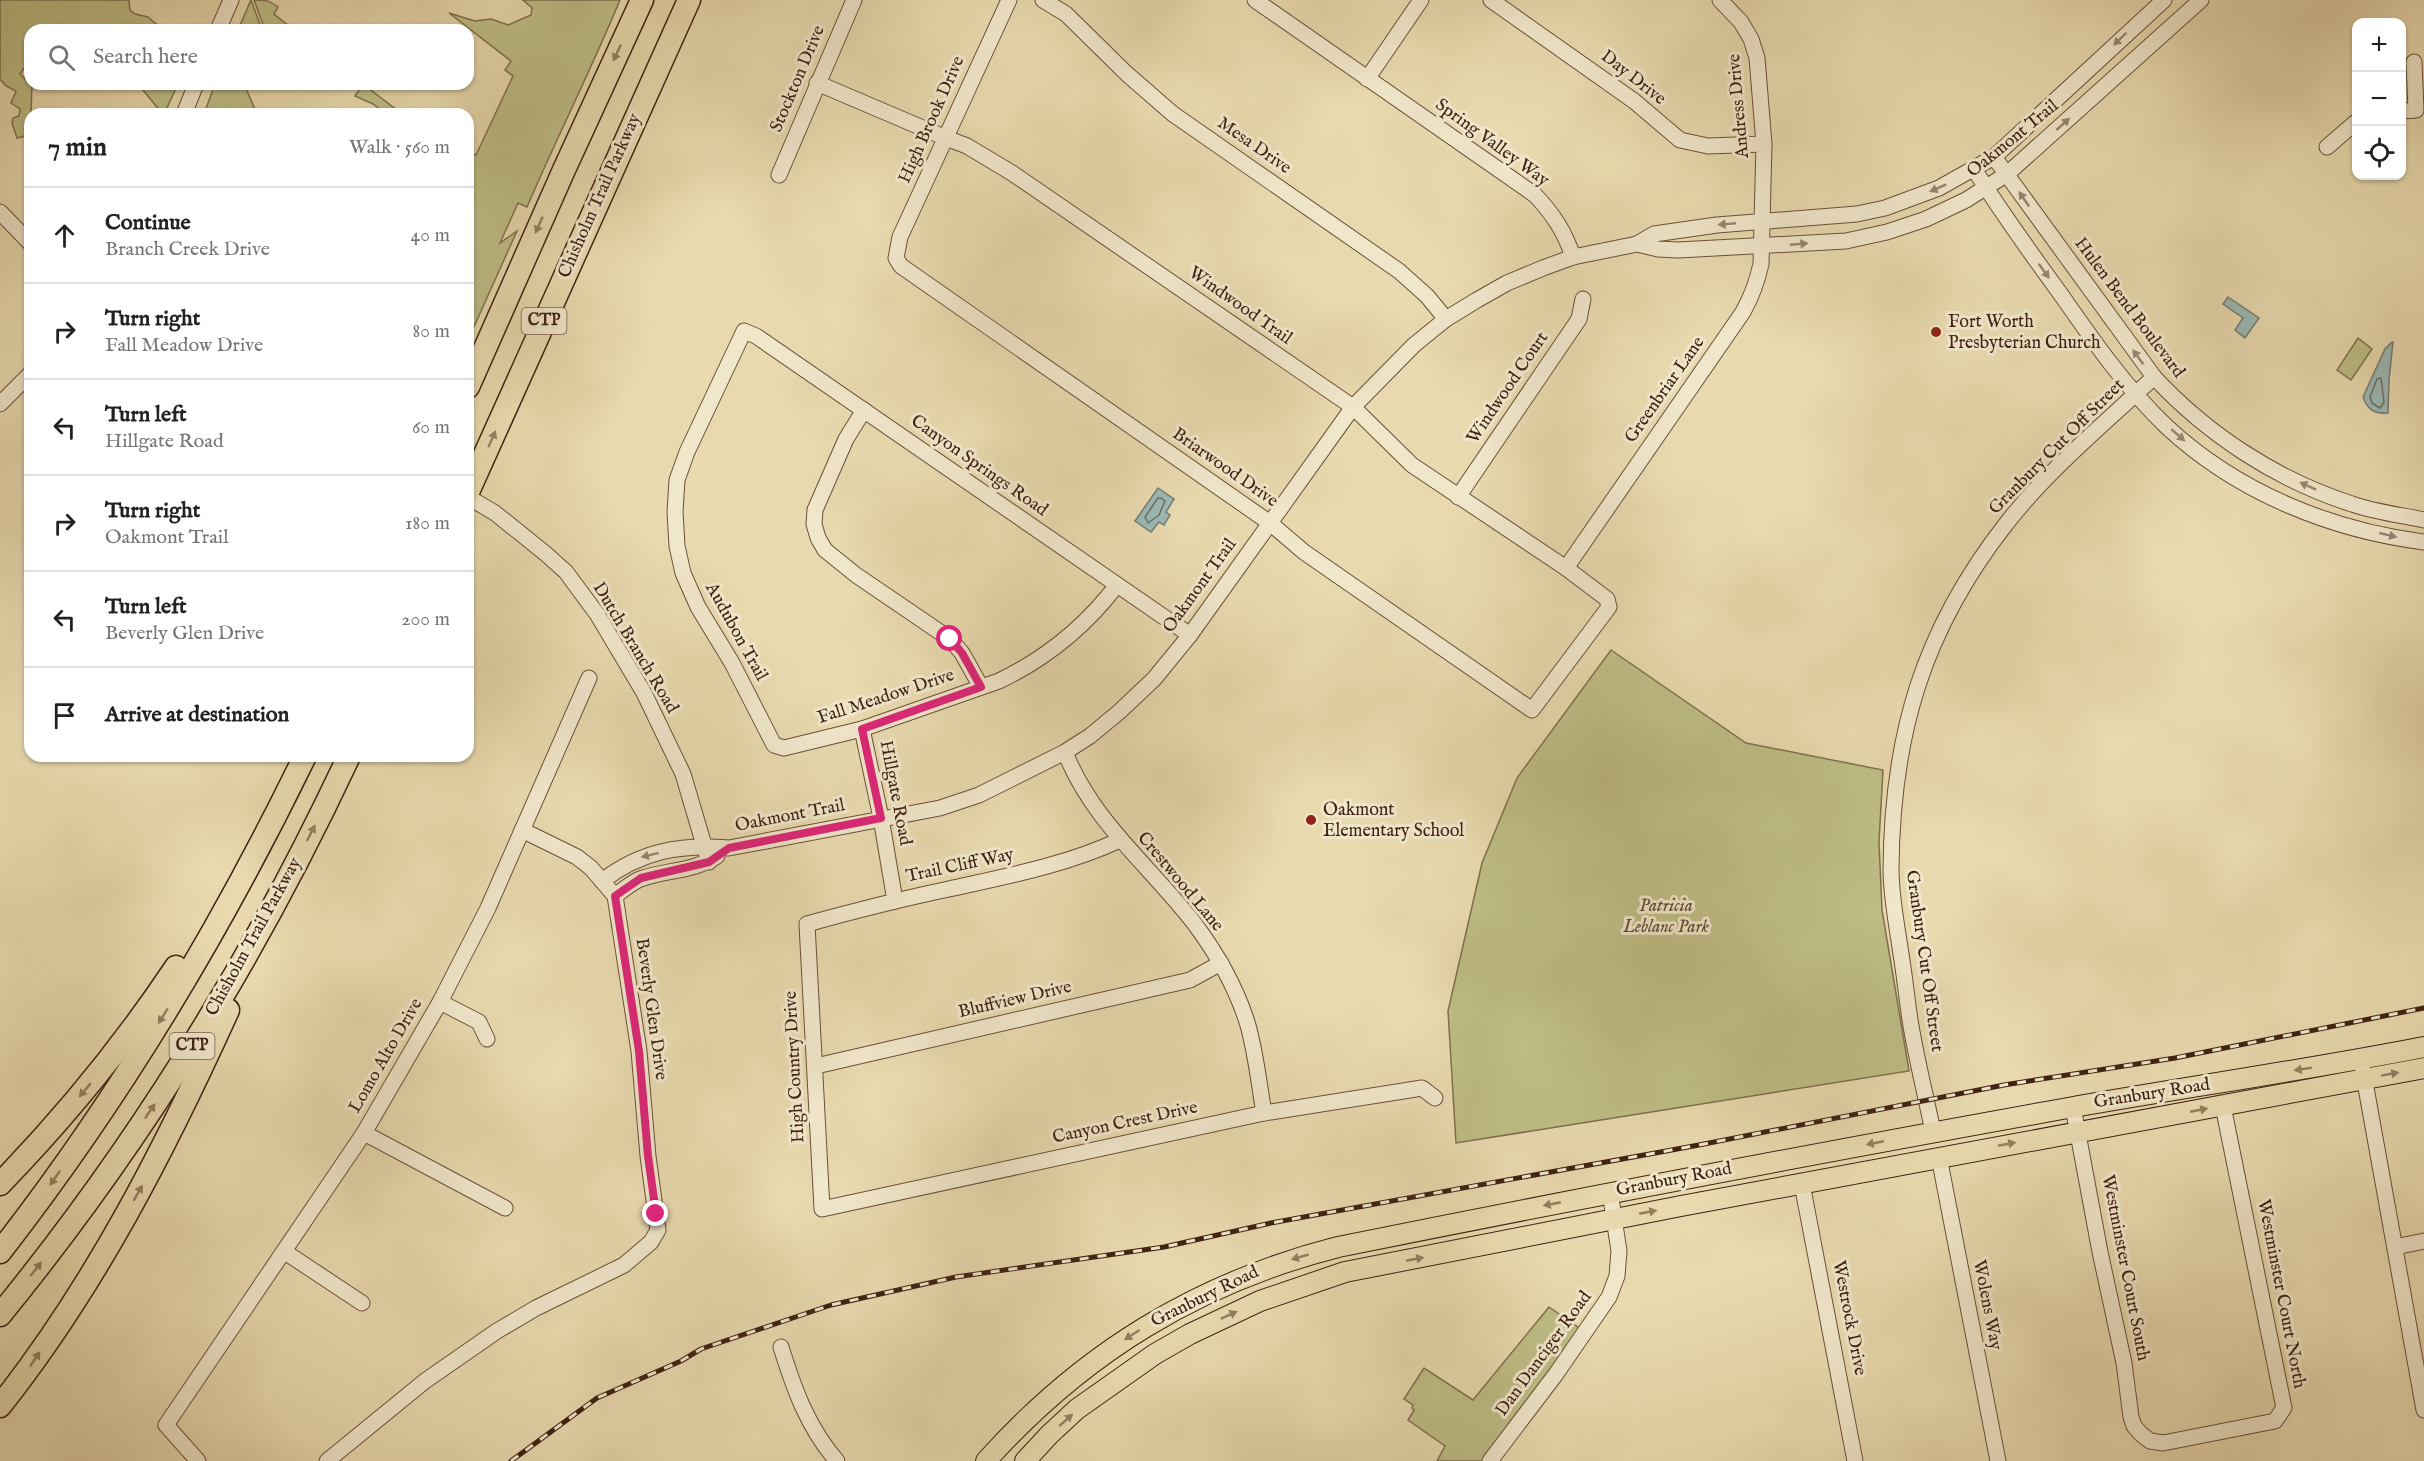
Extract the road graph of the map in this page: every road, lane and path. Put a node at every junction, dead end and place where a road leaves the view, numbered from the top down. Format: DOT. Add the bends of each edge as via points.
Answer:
graph roads {
  1 [pos="231,0"];
  2 [pos="642,0"];
  3 [pos="689,0"];
  4 [pos="854,0"];
  5 [pos="1008,0"];
  6 [pos="1043,0"];
  7 [pos="1255,0"];
  8 [pos="1421,0"];
  9 [pos="1491,0"];
  10 [pos="2164,0"];
  11 [pos="2200,0"];
  12 [pos="1730,3"];
  13 [pos="221,24"];
  14 [pos="2414,62"];
  15 [pos="1367,79"];
  16 [pos="817,82"];
  17 [pos="194,90"];
  18 [pos="186,108"];
  19 [pos="2406,111"];
  20 [pos="2352,125"];
  21 [pos="946,138"];
  22 [pos="1764,144"];
  23 [pos="2327,147"];
  24 [pos="1994,157"];
  25 [pos="1974,170"];
  26 [pos="2007,174"];
  27 [pos="779,175"];
  28 [pos="1987,189"];
  29 [pos="0,212"];
  30 [pos="1762,221"];
  31 [pos="24,237"];
  32 [pos="1637,244"];
  33 [pos="1761,247"];
  34 [pos="1573,257"];
  35 [pos="896,258"];
  36 [pos="1583,299"];
  37 [pos="1446,320"];
  38 [pos="744,332"];
  39 [pos="474,373"];
  40 [pos="2154,378"];
  41 [pos="24,380"];
  42 [pos="2136,394"];
  43 [pos="0,404"];
  44 [pos="1353,407"];
  45 [pos="864,410"];
  46 [pos="474,478"];
  47 [pos="1458,497"];
  48 [pos="474,501"];
  49 [pos="2344,501"];
  50 [pos="2364,507"];
  51 [pos="2424,520"];
  52 [pos="1270,523"];
  53 [pos="2336,523"];
  54 [pos="2353,527"];
  55 [pos="2424,542"];
  56 [pos="1566,568"];
  57 [pos="1117,585"];
  58 [pos="1609,607"];
  59 [pos="1190,635"];
  60 [pos="589,678"];
  61 [pos="981,687"];
  62 [pos="862,729"];
  63 [pos="774,745"];
  64 [pos="1065,752"];
  65 [pos="302,762"];
  66 [pos="346,762"];
  67 [pos="293,781"];
  68 [pos="881,818"];
  69 [pos="522,830"];
  70 [pos="1120,840"];
  71 [pos="704,846"];
  72 [pos="729,848"];
  73 [pos="709,862"];
  74 [pos="602,881"];
  75 [pos="284,888"];
  76 [pos="615,896"];
  77 [pos="895,901"];
  78 [pos="807,924"];
  79 [pos="1221,963"];
  80 [pos="440,1002"];
  81 [pos="487,1039"];
  82 [pos="2424,1047"];
  83 [pos="816,1066"];
  84 [pos="2424,1068"];
  85 [pos="2363,1069"];
  86 [pos="1435,1098"];
  87 [pos="2223,1106"];
  88 [pos="2073,1107"];
  89 [pos="1264,1113"];
  90 [pos="1933,1132"];
  91 [pos="2079,1132"];
  92 [pos="364,1133"];
  93 [pos="1980,1149"];
  94 [pos="1939,1157"];
  95 [pos="1887,1167"];
  96 [pos="0,1184"];
  97 [pos="1802,1184"];
  98 [pos="1610,1192"];
  99 [pos="505,1208"];
  100 [pos="822,1209"];
  101 [pos="1614,1218"];
  102 [pos="2424,1241"];
  103 [pos="1338,1246"];
  104 [pos="2395,1247"];
  105 [pos="0,1252"];
  106 [pos="285,1252"];
  107 [pos="1345,1272"];
  108 [pos="362,1303"];
  109 [pos="0,1315"];
  110 [pos="781,1347"];
  111 [pos="1110,1350"];
  112 [pos="1127,1372"];
  113 [pos="2422,1387"];
  114 [pos="0,1406"];
  115 [pos="2424,1410"];
  116 [pos="2141,1434"];
  117 [pos="198,1461"];
  118 [pos="327,1461"];
  119 [pos="837,1461"];
  120 [pos="986,1461"];
  121 [pos="1025,1461"];
  122 [pos="1490,1461"];
  123 [pos="1855,1461"];
  124 [pos="1998,1461"];
  1 -- 13 [label="street"];
  2 -- 39 [label="highway, CTP, one-way"];
  46 -- 3 [label="highway, Chisholm Trail Parkway / CTP, one-way"];
  4 -- 16 [label="street, Stockton Drive"];
  5 -- 21 [label="street, High Brook Drive"];
  6 -- 37 [label="street, Mesa Drive" via="1066,14 1173,114 1399,271"];
  7 -- 15 [label="street, Spring Valley Way"];
  8 -- 15 [label="street"];
  9 -- 22 [label="street, Day Drive" via="1634,100 1680,140 1708,146"];
  10 -- 24 [label="street, Oakmont Trail, one-way"];
  26 -- 11 [label="street, Oakmont Trail, one-way"];
  12 -- 22 [label="street, Andress Drive" via="1757,58"];
  14 -- 19 [label="street" via="2416,110"];
  15 -- 34 [label="street, Spring Valley Way" via="1535,195 1558,223"];
  16 -- 21 [label="street, Windwood Trail"];
  16 -- 27 [label="street, Stockton Drive"];
  17 -- 18 [label="street"];
  20 -- 23 [label="street"];
  21 -- 35 [label="street, High Brook Drive" via="900,237"];
  21 -- 44 [label="street, Windwood Trail" via="1012,173"];
  22 -- 30 [label="street, Andress Drive"];
  24 -- 25 [label="street, Oakmont Trail"];
  24 -- 26 [label="street, Hulen Bend Boulevard"];
  25 -- 28 [label="street"];
  25 -- 30 [label="street, Oakmont Trail, one-way" via="1885,208"];
  26 -- 28 [label="street, Oakmont Trail"];
  40 -- 26 [label="street, Hulen Bend Boulevard, one-way"];
  33 -- 28 [label="street, Oakmont Trail, one-way" via="1846,242 1887,232 1926,219"];
  28 -- 42 [label="street, one-way"];
  29 -- 31 [label="street"];
  30 -- 32 [label="street, Oakmont Trail, one-way" via="1654,234"];
  30 -- 33 [label="street, Greenbriar Lane"];
  32 -- 33 [label="street, Oakmont Trail" via="1678,250"];
  32 -- 34 [label="street, Oakmont Trail"];
  33 -- 56 [label="street, Greenbriar Lane" via="1758,279 1743,312"];
  34 -- 37 [label="street, Oakmont Trail" via="1508,283"];
  35 -- 52 [label="street, Briarwood Drive" via="913,276"];
  36 -- 47 [label="street, Windwood Court" via="1579,319"];
  37 -- 44 [label="street, Oakmont Trail" via="1392,365"];
  38 -- 45 [label="street, Canyon Springs Road" via="756,336"];
  38 -- 63 [label="street, Audubon Trail" via="677,480 677,546 683,573 698,607"];
  40 -- 42 [label="street, Granbury Cut Off Street"];
  49 -- 40 [label="street, Hulen Bend Boulevard, one-way" via="2295,480 2230,444 2186,410"];
  41 -- 43 [label="street"];
  42 -- 53 [label="street, one-way" via="2167,426 2215,465 2285,503"];
  42 -- 90 [label="street, Granbury Cut Off Street" via="2028,499 1966,580 1931,646 1908,718 1899,755 1891,870 1911,1027"];
  44 -- 47 [label="street, Windwood Trail" via="1400,454"];
  44 -- 52 [label="street, Oakmont Trail"];
  45 -- 57 [label="street, Canyon Springs Road"];
  45 -- 61 [label="street" via="846,439 815,510 818,538 825,550 856,575 950,639"];
  47 -- 56 [label="street, Windwood Trail"];
  48 -- 71 [label="street, Dutch Branch Road" via="495,513 566,572 597,614 644,693 683,774"];
  49 -- 50 [label="street, Hulen Bend Boulevard"];
  49 -- 53 [label="street"];
  50 -- 51 [label="street, Hulen Bend Boulevard"];
  50 -- 54 [label="street"];
  52 -- 58 [label="street, Briarwood Drive" via="1304,552 1532,710"];
  52 -- 59 [label="street, Oakmont Trail"];
  53 -- 54 [label="street"];
  54 -- 55 [label="street, one-way"];
  56 -- 58 [label="street, Windwood Trail" via="1607,599"];
  57 -- 59 [label="street, Canyon Springs Road"];
  57 -- 61 [label="street, Fall Meadow Drive" via="1088,619 1053,650"];
  59 -- 64 [label="street, Oakmont Trail" via="1154,679 1119,712"];
  60 -- 69 [label="street, Lomo Alto Drive"];
  61 -- 62 [label="street, Fall Meadow Drive"];
  62 -- 63 [label="street, Fall Meadow Drive" via="784,748"];
  62 -- 68 [label="street, Hillgate Road"];
  64 -- 68 [label="street, Oakmont Trail" via="979,795 940,808"];
  64 -- 70 [label="street, Crestwood Lane" via="1079,782"];
  65 -- 67 [label="highway, CTP"];
  75 -- 66 [label="highway, Chisholm Trail Parkway / CTP, one-way"];
  67 -- 96 [label="highway, one-way" via="147,1009 88,1087"];
  67 -- 105 [label="highway, CTP, one-way" via="169,1007 94,1122"];
  68 -- 72 [label="street, Oakmont Trail"];
  68 -- 77 [label="street, Hillgate Road"];
  69 -- 74 [label="street" via="578,857"];
  69 -- 80 [label="street, Lomo Alto Drive"];
  70 -- 77 [label="street, Trail Cliff Way" via="1055,865"];
  70 -- 79 [label="street, Crestwood Lane" via="1194,923"];
  71 -- 72 [label="street, Oakmont Trail"];
  71 -- 73 [label="street, Dutch Branch Road"];
  71 -- 74 [label="street, Oakmont Trail, one-way" via="636,859"];
  72 -- 73 [label="street, Oakmont Trail"];
  73 -- 76 [label="street, Oakmont Trail" via="641,878"];
  74 -- 76 [label="street"];
  109 -- 75 [label="highway, Chisholm Trail Parkway / CTP, one-way" via="73,1222 177,1070"];
  114 -- 75 [label="highway, one-way" via="92,1272 149,1173"];
  76 -- 118 [label="street, Beverly Glen Drive" via="639,1051 658,1230 651,1242 624,1265 536,1308 425,1381"];
  77 -- 78 [label="street, Trail Cliff Way"];
  78 -- 83 [label="street, High Country Drive"];
  79 -- 83 [label="street, Bluffview Drive" via="1190,980"];
  79 -- 89 [label="street, Crestwood Lane" via="1247,1020"];
  80 -- 81 [label="street" via="479,1022"];
  80 -- 92 [label="street, Lomo Alto Drive"];
  82 -- 85 [label="main road, Granbury Road"];
  83 -- 100 [label="street, High Country Drive"];
  85 -- 84 [label="main road, Granbury Road, one-way"];
  85 -- 87 [label="main road, Granbury Road"];
  85 -- 88 [label="main road, Granbury Road, one-way"];
  85 -- 104 [label="street"];
  86 -- 89 [label="street, Canyon Crest Drive" via="1422,1088"];
  91 -- 87 [label="main road, Granbury Road, one-way"];
  87 -- 116 [label="street, Westminster Court North" via="2284,1408 2275,1421 2163,1443 2150,1441"];
  88 -- 90 [label="main road, Granbury Road"];
  88 -- 91 [label="street, Westminster Court South"];
  89 -- 100 [label="street, Canyon Crest Drive"];
  90 -- 93 [label="main road" via="1956,1147"];
  90 -- 95 [label="main road" via="1930,1145"];
  90 -- 98 [label="main road, Granbury Road, one-way"];
  93 -- 91 [label="main road, Granbury Road, one-way"];
  91 -- 116 [label="street, Westminster Court South" via="2131,1417"];
  92 -- 99 [label="street"];
  92 -- 106 [label="street, Lomo Alto Drive"];
  93 -- 94 [label="main road, Granbury Road"];
  94 -- 95 [label="main road, Granbury Road"];
  94 -- 124 [label="street, Wolens Way"];
  95 -- 97 [label="main road, Granbury Road"];
  101 -- 97 [label="main road, Granbury Road, one-way"];
  97 -- 123 [label="street, Westrock Drive"];
  98 -- 101 [label="street, Dan Danciger Road"];
  98 -- 103 [label="main road, Granbury Road, one-way"];
  107 -- 101 [label="main road, Granbury Road, one-way"];
  101 -- 122 [label="street, Dan Danciger Road" via="1619,1251 1617,1276 1609,1297"];
  102 -- 104 [label="street"];
  103 -- 107 [label="main road"];
  103 -- 111 [label="main road, Granbury Road, one-way" via="1295,1257 1223,1285 1186,1302"];
  104 -- 113 [label="street"];
  106 -- 108 [label="street"];
  106 -- 117 [label="street, Lomo Alto Drive" via="166,1425"];
  112 -- 107 [label="main road, Granbury Road, one-way" via="1230,1314"];
  110 -- 119 [label="street" via="796,1395"];
  111 -- 112 [label="main road"];
  111 -- 120 [label="main road, Granbury Road" via="1019,1424"];
  121 -- 112 [label="main road, Granbury Road, one-way" via="1077,1409"];
  113 -- 115 [label="street"];
}
